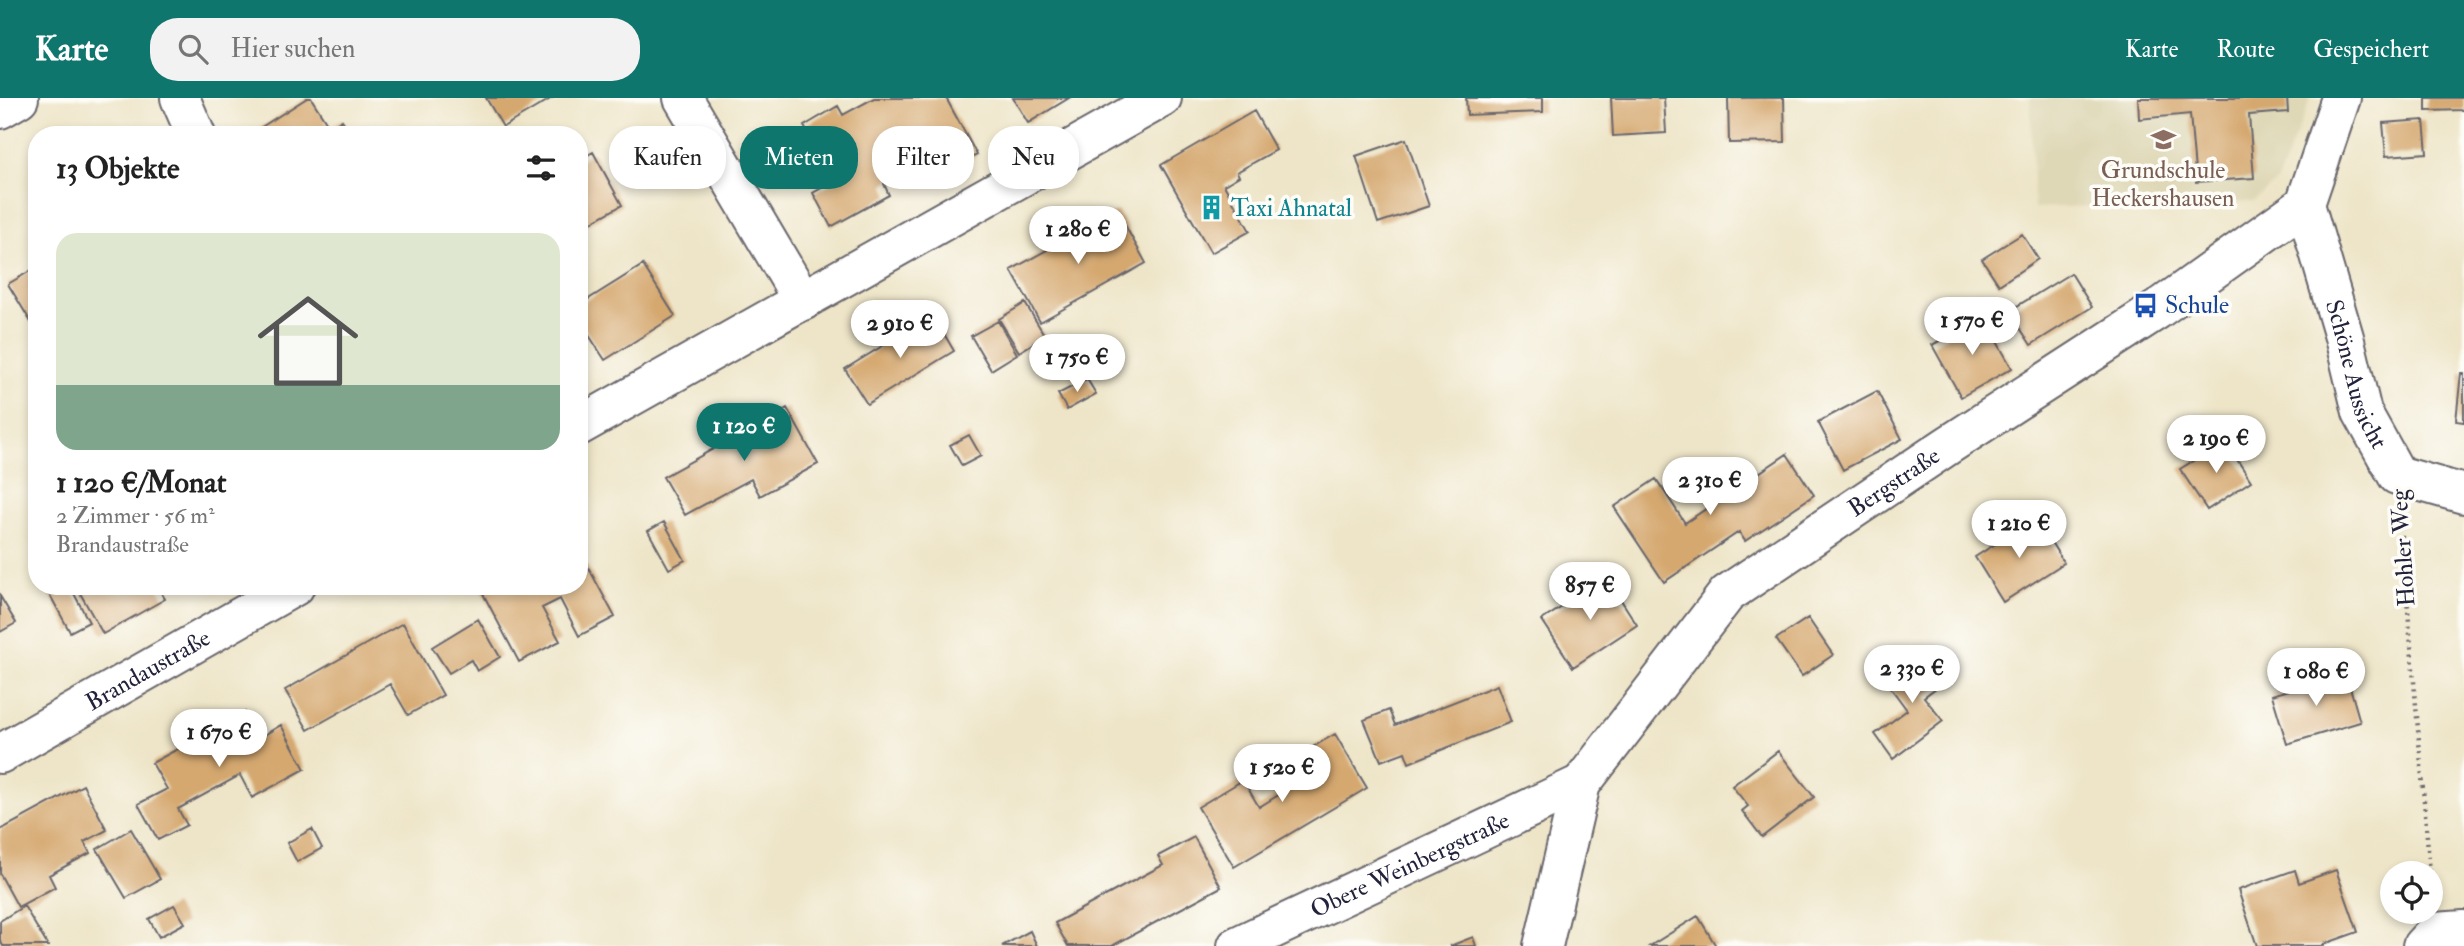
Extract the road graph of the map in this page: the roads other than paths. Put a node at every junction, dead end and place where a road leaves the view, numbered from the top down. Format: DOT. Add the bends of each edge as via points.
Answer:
graph roads {
  1 [pos="19,98"];
  2 [pos="180,98"];
  3 [pos="683,98"];
  4 [pos="1163,98"];
  5 [pos="2341,98"];
  6 [pos="0,109"];
  7 [pos="192,126"];
  8 [pos="2305,204"];
  9 [pos="803,301"];
  10 [pos="588,421"];
  11 [pos="2464,494"];
  12 [pos="279,595"];
  13 [pos="0,754"];
  14 [pos="1581,784"];
  15 [pos="1237,946"];
  16 [pos="1543,946"];
  1 -- 6 [label="street"];
  2 -- 7 [label="street"];
  3 -- 9 [label="street"];
  4 -- 9 [label="street"];
  5 -- 8 [label="street"];
  8 -- 11 [label="street, Schöne Aussicht" via="2362,412 2397,475"];
  8 -- 14 [label="street, Bergstraße" via="2157,310 1727,594"];
  9 -- 10 [label="street"];
  12 -- 13 [label="street, Brandaustraße"];
  14 -- 15 [label="street, Obere Weinbergstraße"];
  14 -- 16 [label="street, Bergstraße"];
}
